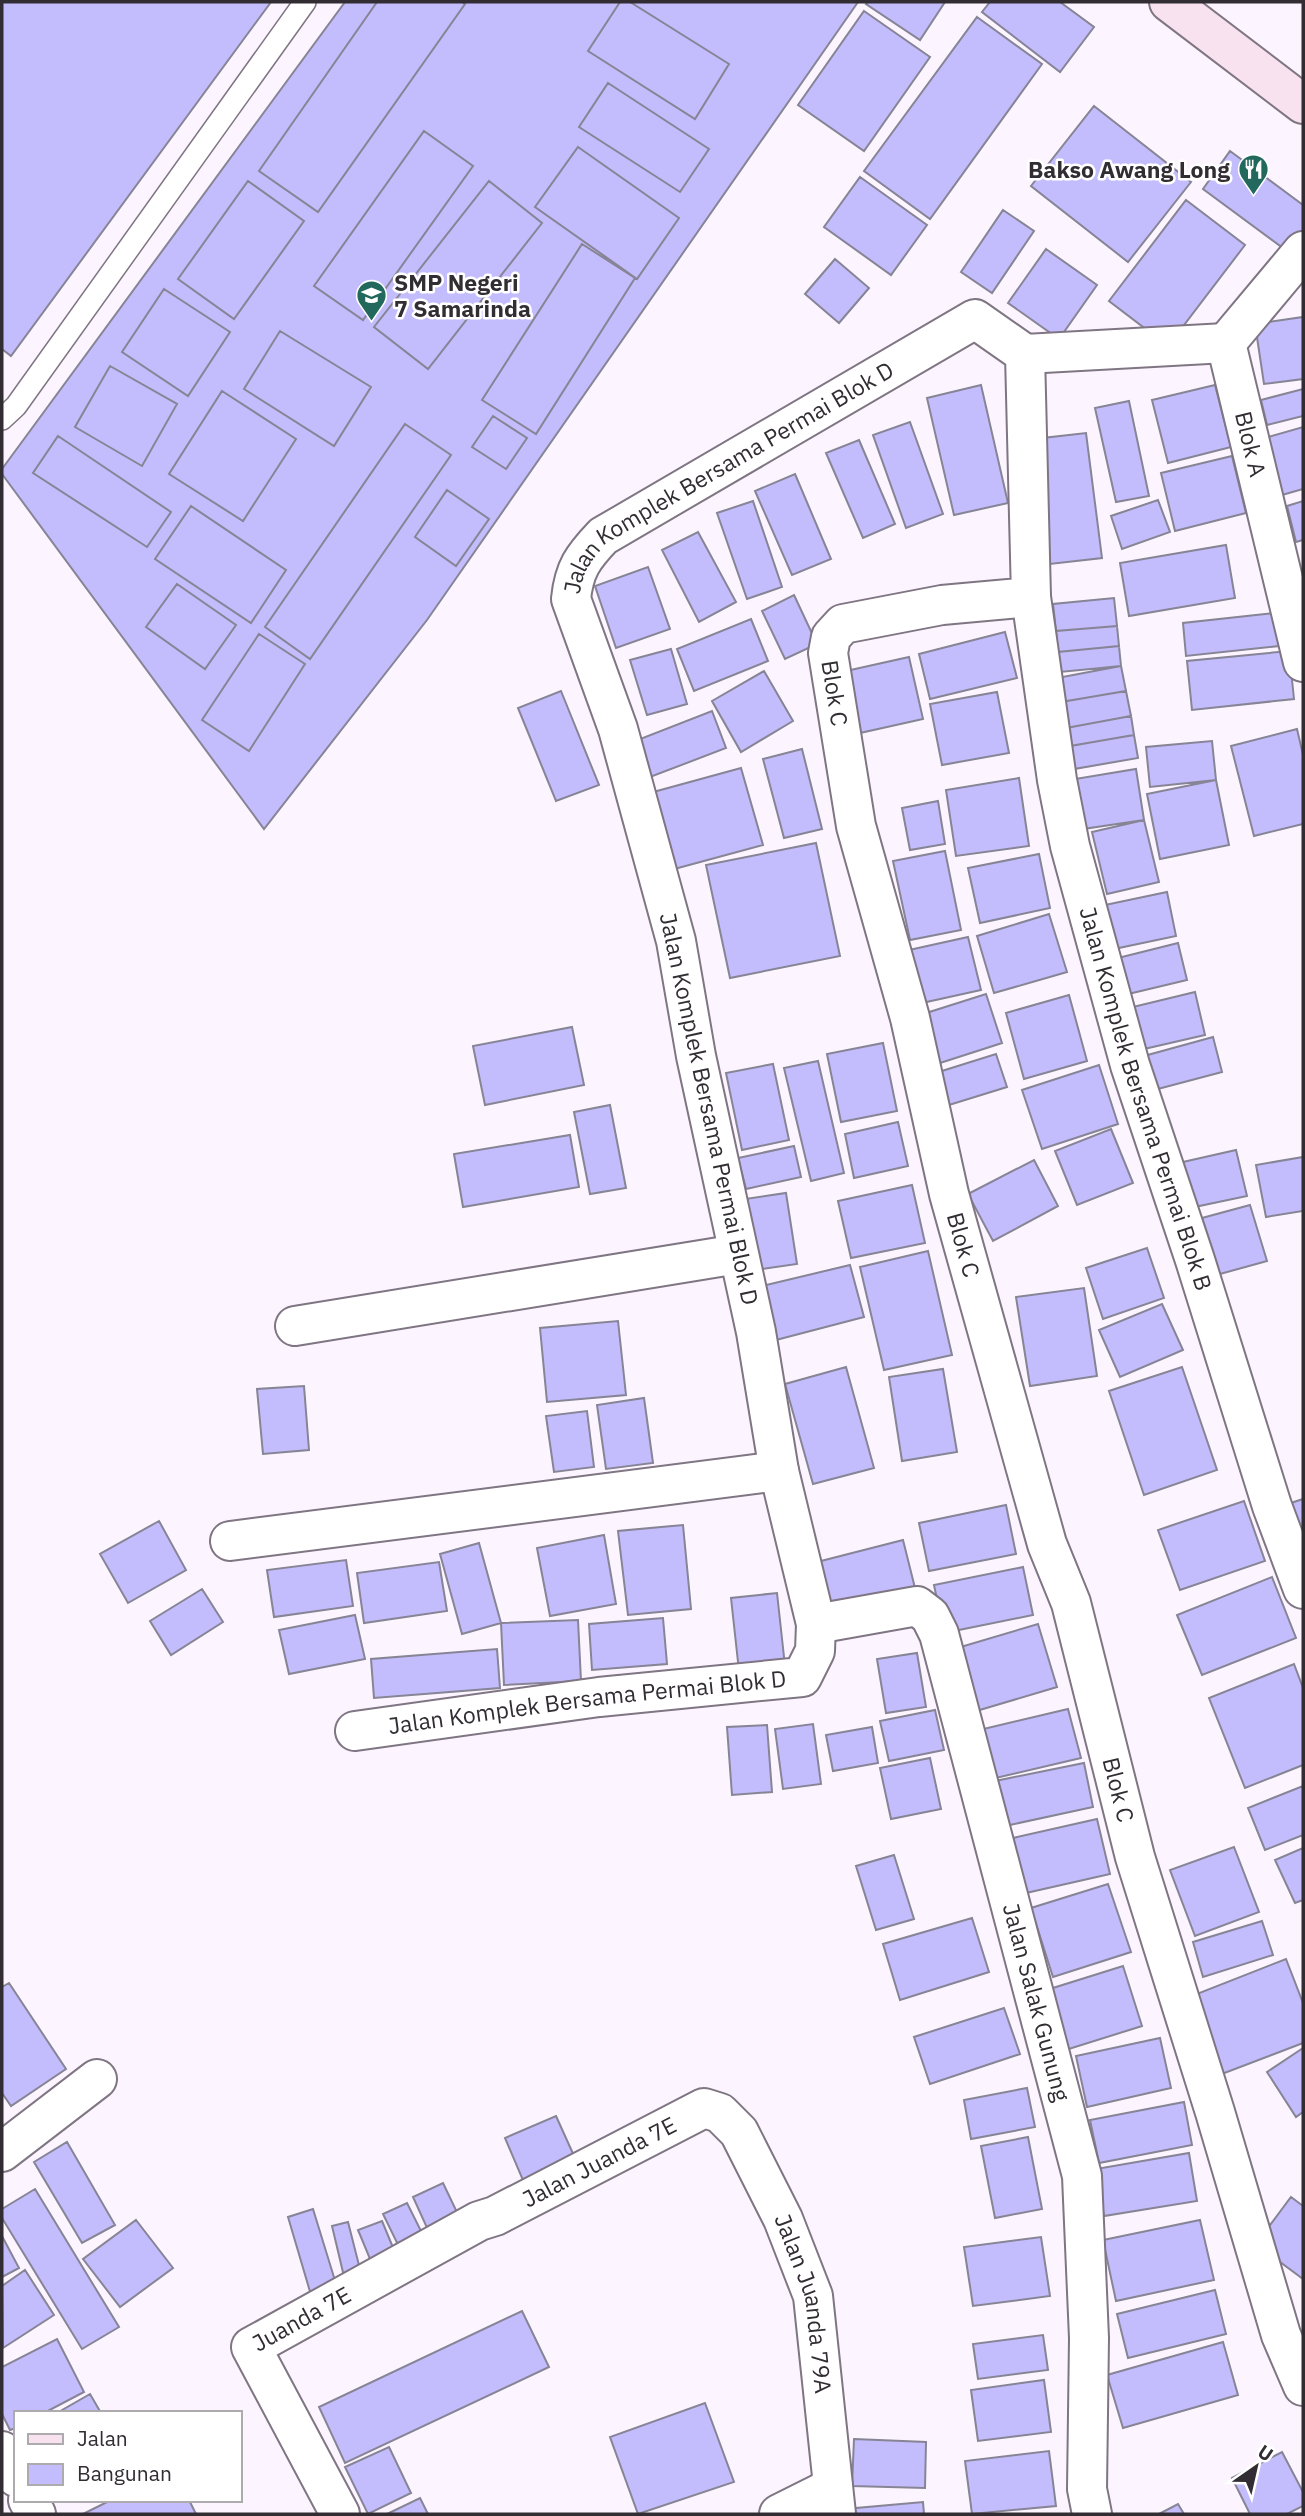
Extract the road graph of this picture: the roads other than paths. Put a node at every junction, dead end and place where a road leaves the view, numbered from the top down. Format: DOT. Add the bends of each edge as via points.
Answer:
graph roads {
  1 [pos="305,2"];
  2 [pos="1183,6"];
  3 [pos="1303,104"];
  4 [pos="1303,251"];
  5 [pos="1226,343"];
  6 [pos="1025,354"];
  7 [pos="2,419"];
  8 [pos="1031,597"];
  9 [pos="1303,662"];
  10 [pos="738,1255"];
  11 [pos="295,1326"];
  12 [pos="779,1471"];
  13 [pos="230,1541"];
  14 [pos="1303,1589"];
  15 [pos="816,1624"];
  16 [pos="355,1731"];
  17 [pos="97,2078"];
  18 [pos="720,2113"];
  19 [pos="2,2152"];
  20 [pos="479,2221"];
  21 [pos="1292,2321"];
  22 [pos="1303,2386"];
  23 [pos="2,2451"];
  24 [pos="14,2473"];
  25 [pos="835,2500"];
  26 [pos="340,2514"];
  27 [pos="779,2514"];
  28 [pos="1092,2514"];
  1 -- 7 [label="lane" via="16,406"];
  2 -- 3 [label="main road"];
  4 -- 5 [label="street"];
  5 -- 6 [label="street"];
  5 -- 9 [label="street, Blok A"];
  6 -- 8 [label="street"];
  6 -- 10 [label="street, Jalan Komplek Bersama Permai Blok D" via="975,319 603,536 583,557 573,578 571,599 618,729 676,941"];
  8 -- 14 [label="street, Jalan Komplek Bersama Permai Blok B" via="1067,833 1130,1065"];
  8 -- 21 [label="street, Blok C" via="942,606 843,624 831,636 828,653 856,826 910,1018 949,1194 1047,1544 1072,1603 1135,1857 1215,2112"];
  10 -- 11 [label="street"];
  10 -- 12 [label="street, Jalan Komplek Bersama Permai Blok D"];
  12 -- 13 [label="street"];
  12 -- 15 [label="street, Jalan Komplek Bersama Permai Blok D"];
  15 -- 16 [label="street, Jalan Komplek Bersama Permai Blok D" via="814,1651 802,1677 599,1697"];
  15 -- 28 [label="street, Jalan Salak Gunung" via="917,1606 930,1616 939,1634 1082,2176 1089,2338 1087,2489"];
  17 -- 19 [label="street"];
  18 -- 20 [label="street, Jalan Juanda 7E" via="704,2108"];
  18 -- 25 [label="street, Jalan Juanda 79A" via="739,2132 783,2219 813,2296"];
  20 -- 26 [label="street, Juanda 7E" via="251,2347"];
  21 -- 22 [label="street"];
  23 -- 24 [label="street"];
  25 -- 27 [label="street"];
}
